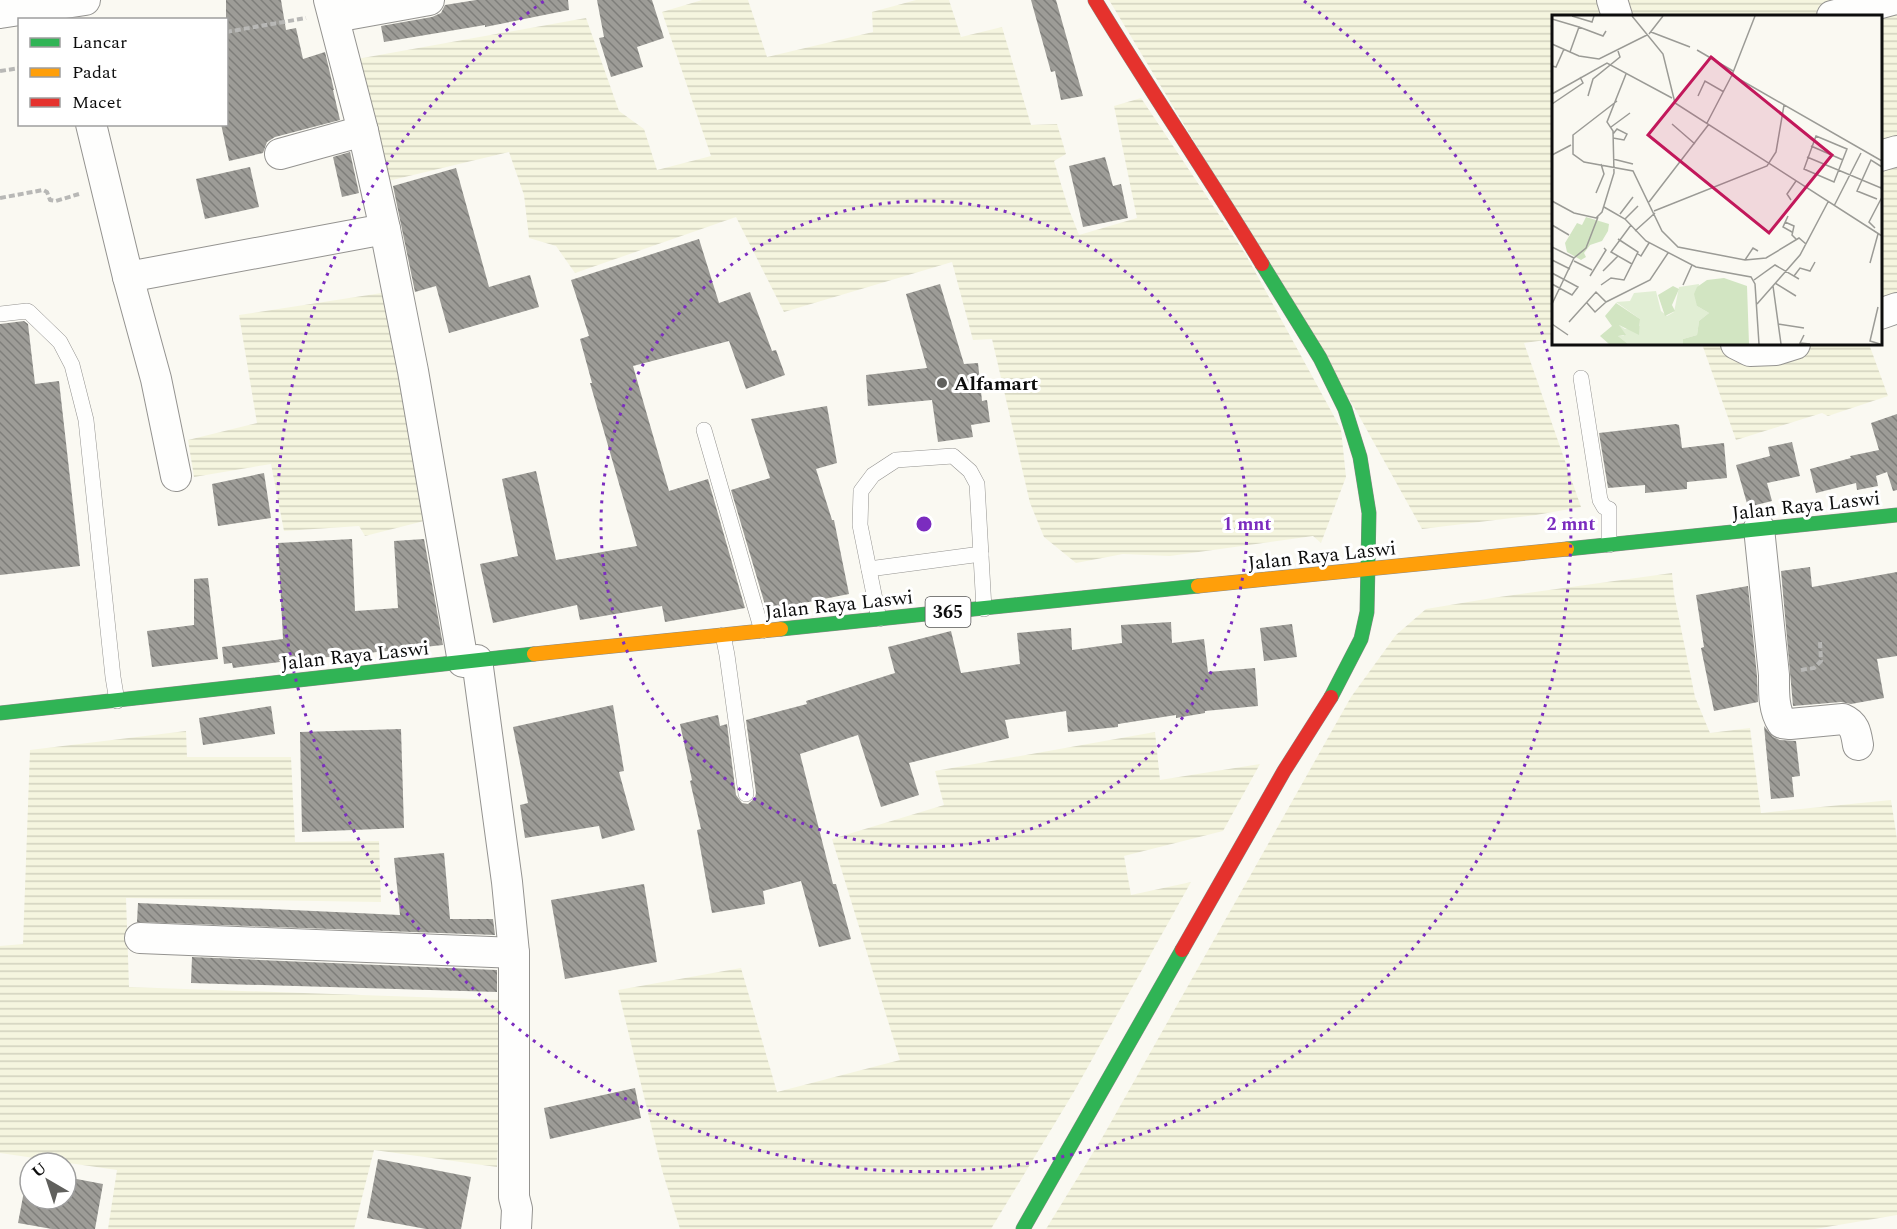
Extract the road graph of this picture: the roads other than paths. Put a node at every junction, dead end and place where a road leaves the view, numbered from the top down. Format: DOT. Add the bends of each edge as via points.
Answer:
graph roads {
  1 [pos="85,0"];
  2 [pos="429,0"];
  3 [pos="1095,0"];
  4 [pos="1612,0"];
  5 [pos="1892,0"];
  6 [pos="332,10"];
  7 [pos="0,13"];
  8 [pos="1617,15"];
  9 [pos="1836,15"];
  10 [pos="91,126"];
  11 [pos="363,131"];
  12 [pos="1897,151"];
  13 [pos="280,154"];
  14 [pos="1882,156"];
  15 [pos="385,229"];
  16 [pos="128,278"];
  17 [pos="1897,308"];
  18 [pos="0,314"];
  19 [pos="1882,314"];
  20 [pos="1738,345"];
  21 [pos="1791,345"];
  22 [pos="1581,378"];
  23 [pos="704,430"];
  24 [pos="176,476"];
  25 [pos="1897,515"];
  26 [pos="1759,528"];
  27 [pos="1609,545"];
  28 [pos="981,554"];
  29 [pos="869,569"];
  30 [pos="1369,570"];
  31 [pos="984,609"];
  32 [pos="879,619"];
  33 [pos="762,632"];
  34 [pos="723,635"];
  35 [pos="477,660"];
  36 [pos="117,701"];
  37 [pos="0,713"];
  38 [pos="1858,745"];
  39 [pos="746,794"];
  40 [pos="140,938"];
  41 [pos="517,947"];
  42 [pos="517,1219"];
  43 [pos="1023,1229"];
  1 -- 7 [label="street"];
  2 -- 6 [label="street"];
  3 -- 30 [label="main road" via="1234,217 1320,358 1345,409 1360,457 1369,513"];
  4 -- 8 [label="street"];
  5 -- 9 [label="street"];
  6 -- 11 [label="street"];
  10 -- 16 [label="street"];
  11 -- 13 [label="street"];
  11 -- 15 [label="street"];
  12 -- 14 [label="street"];
  15 -- 16 [label="street"];
  15 -- 35 [label="street"];
  16 -- 24 [label="street" via="156,378"];
  17 -- 19 [label="street"];
  18 -- 36 [label="lane" via="29,312 60,342 72,365 86,420"];
  20 -- 21 [label="street" via="1750,351"];
  22 -- 27 [label="lane" via="1600,500 1609,509"];
  23 -- 33 [label="lane"];
  25 -- 26 [label="main road, Jalan Raya Laswi / 365"];
  26 -- 27 [label="main road, Jalan Raya Laswi / 365"];
  26 -- 38 [label="street" via="1778,717 1782,723 1843,719 1855,728"];
  27 -- 30 [label="main road, Jalan Raya Laswi / 365"];
  28 -- 29 [label="lane"];
  28 -- 29 [label="lane" via="977,484 970,471 953,456 896,460 873,475 861,491 860,525"];
  28 -- 31 [label="lane"];
  29 -- 32 [label="lane"];
  30 -- 31 [label="main road, Jalan Raya Laswi / 365"];
  30 -- 43 [label="main road" via="1361,639 1338,685 1279,780"];
  31 -- 32 [label="main road, Jalan Raya Laswi / 365"];
  32 -- 33 [label="main road, Jalan Raya Laswi / 365"];
  33 -- 34 [label="main road, Jalan Raya Laswi / 365"];
  34 -- 35 [label="main road, Jalan Raya Laswi / 365"];
  34 -- 39 [label="lane"];
  35 -- 36 [label="main road, Jalan Raya Laswi / 365"];
  35 -- 41 [label="street"];
  36 -- 37 [label="main road, Jalan Raya Laswi / 365"];
  40 -- 41 [label="street"];
  41 -- 42 [label="street"];
}
